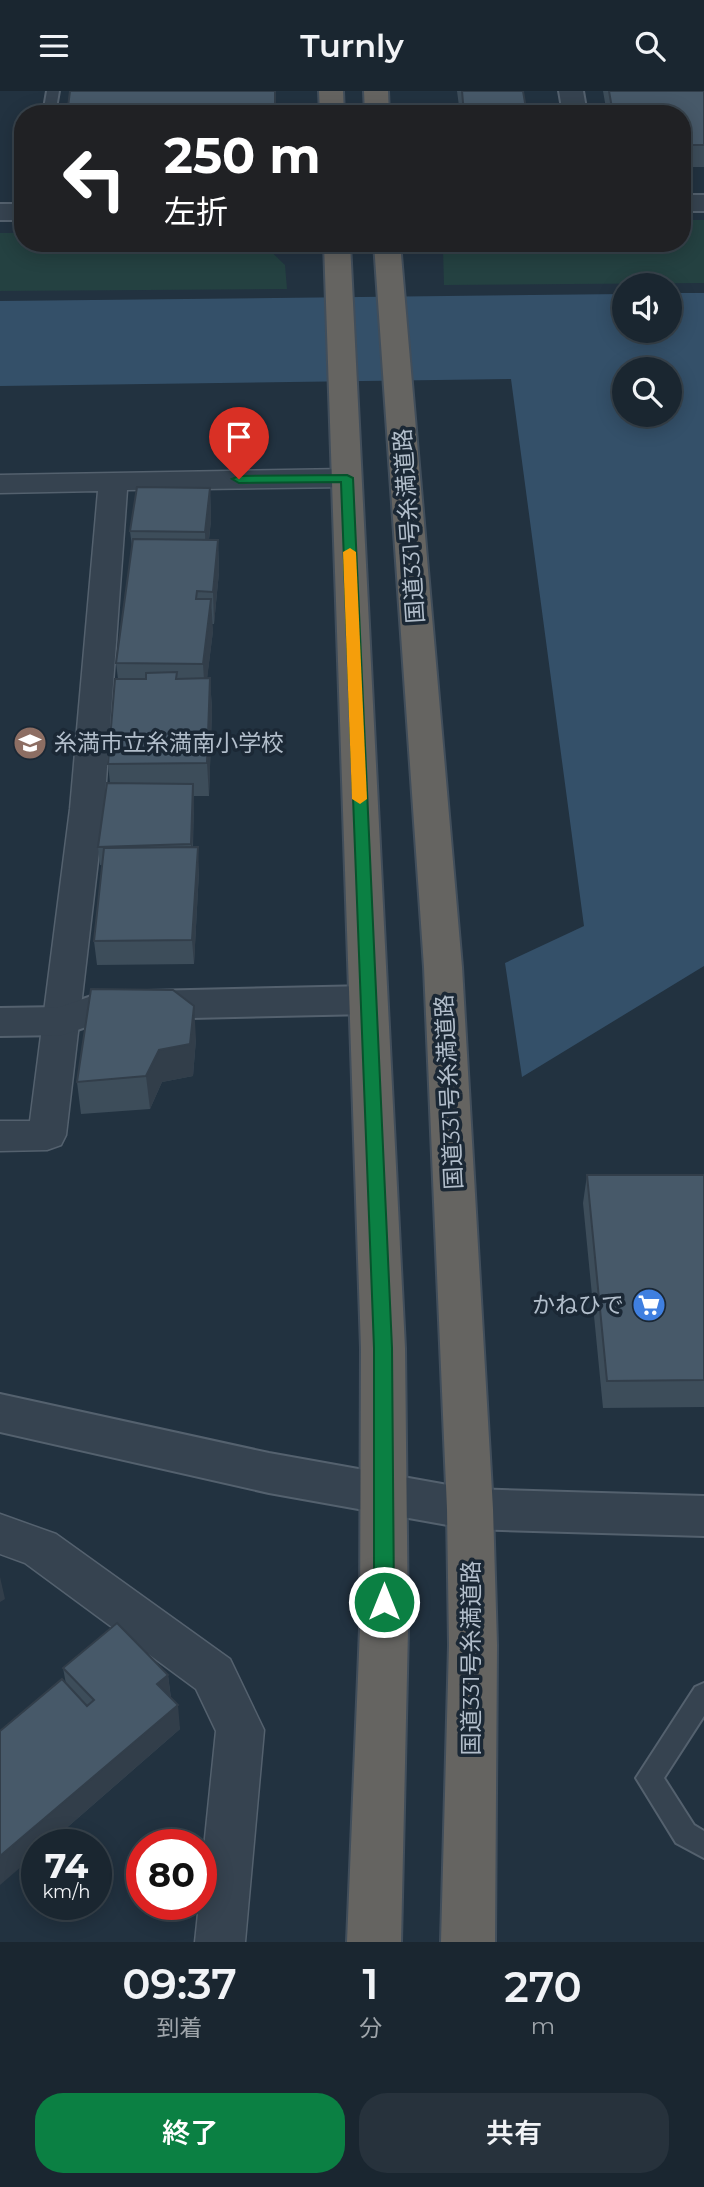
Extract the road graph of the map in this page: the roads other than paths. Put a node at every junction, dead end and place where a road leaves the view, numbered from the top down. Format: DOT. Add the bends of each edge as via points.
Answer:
graph roads {
  1 [pos="338,252"];
  2 [pos="388,252"];
  3 [pos="347,478"];
  4 [pos="113,481"];
  5 [pos="0,484"];
  6 [pos="368,1007"];
  7 [pos="63,1021"];
  8 [pos="0,1023"];
  9 [pos="0,1136"];
  10 [pos="0,1413"];
  11 [pos="384,1493"];
  12 [pos="470,1509"];
  13 [pos="704,1516"];
  14 [pos="0,1534"];
  15 [pos="704,1695"];
  16 [pos="704,1845"];
  17 [pos="220,1942"];
  18 [pos="374,1942"];
  19 [pos="468,1942"];
  1 -- 3 [label="highway"];
  2 -- 12 [label="highway, 国道331号糸満道路" via="443,967"];
  3 -- 4 [label="street"];
  3 -- 6 [label="highway"];
  4 -- 5 [label="street"];
  4 -- 7 [label="street" via="95,729"];
  6 -- 7 [label="street" via="103,1006"];
  6 -- 11 [label="highway" via="383,1348"];
  7 -- 8 [label="street"];
  7 -- 9 [label="street" via="47,1135"];
  10 -- 11 [label="street" via="269,1473"];
  11 -- 12 [label="street"];
  11 -- 18 [label="highway"];
  12 -- 13 [label="street"];
  12 -- 19 [label="highway, 国道331号糸満道路"];
  14 -- 17 [label="street" via="40,1548 213,1674 240,1730"];
  15 -- 16 [label="lane" via="649,1778 685,1834"];
}
